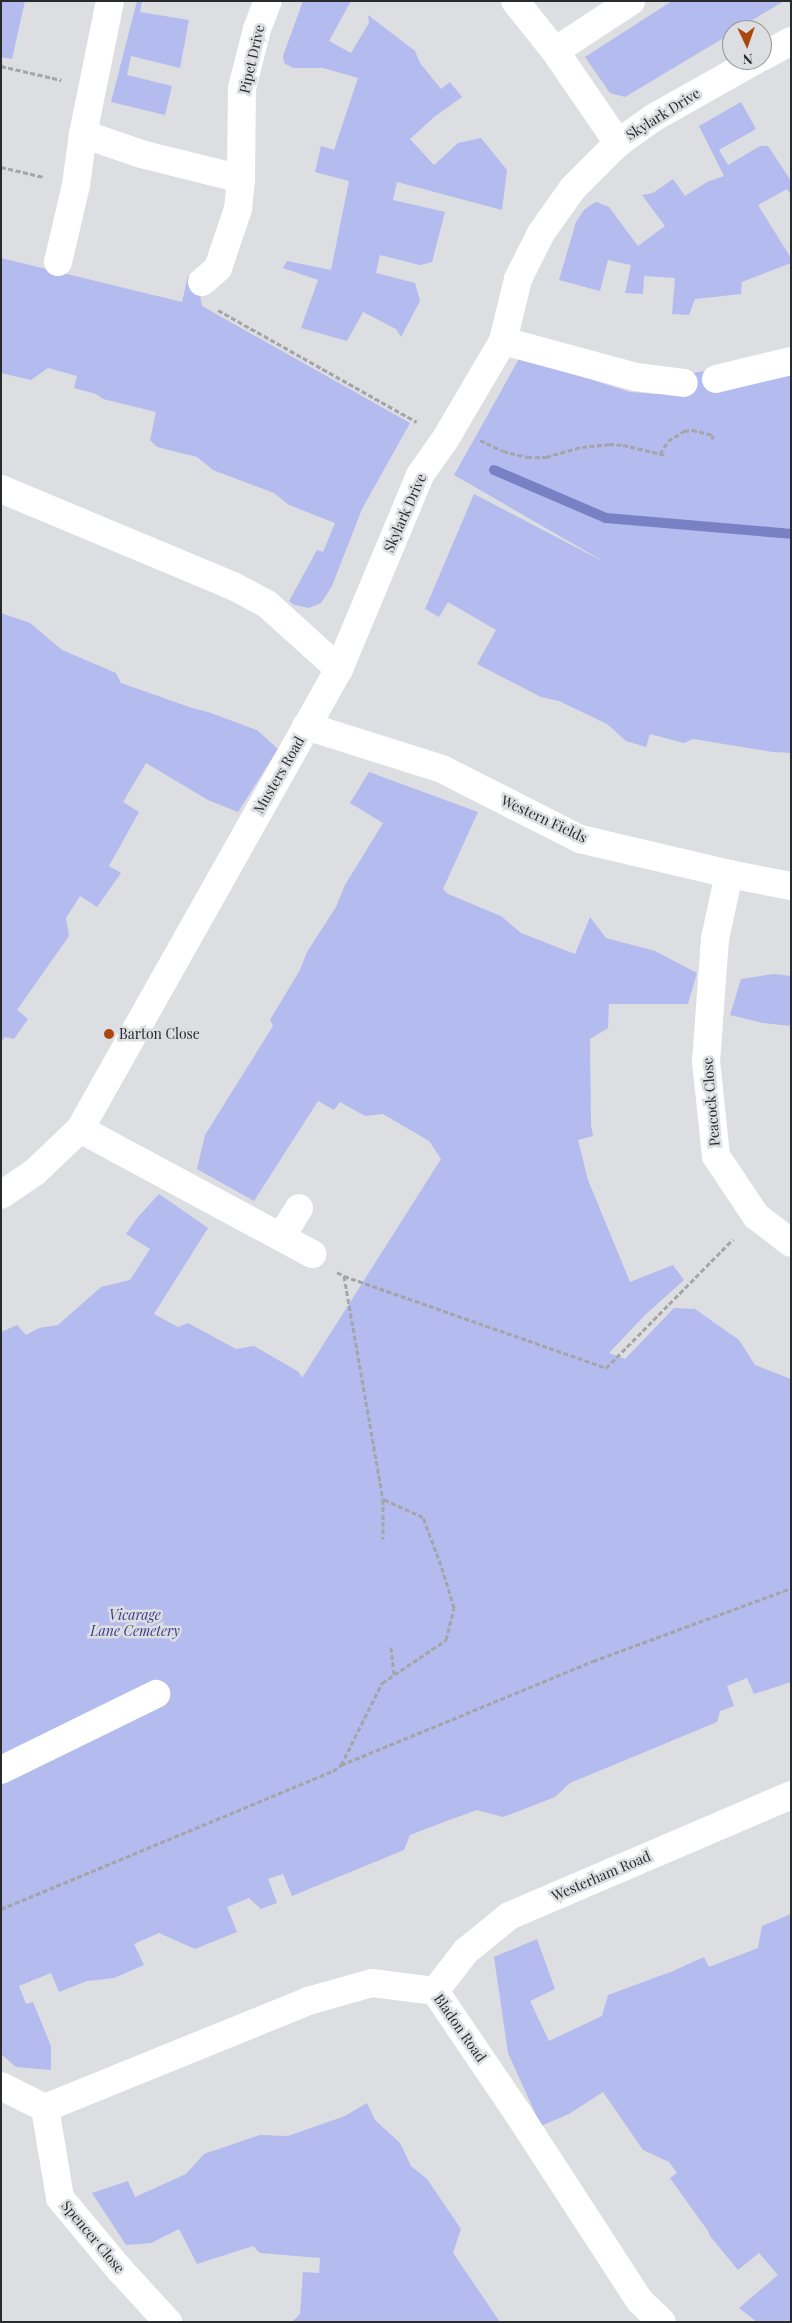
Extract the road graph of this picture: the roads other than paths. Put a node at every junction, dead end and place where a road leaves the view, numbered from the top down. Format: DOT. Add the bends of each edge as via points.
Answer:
graph roads {
  1 [pos="110,1"];
  2 [pos="268,1"];
  3 [pos="515,1"];
  4 [pos="632,1"];
  5 [pos="791,41"];
  6 [pos="555,51"];
  7 [pos="772,51"];
  8 [pos="738,70"];
  9 [pos="83,134"];
  10 [pos="618,143"];
  11 [pos="241,179"];
  12 [pos="58,262"];
  13 [pos="202,282"];
  14 [pos="503,341"];
  15 [pos="791,361"];
  16 [pos="716,379"];
  17 [pos="684,383"];
  18 [pos="1,489"];
  19 [pos="339,669"];
  20 [pos="306,726"];
  21 [pos="729,874"];
  22 [pos="791,886"];
  23 [pos="80,1129"];
  24 [pos="1,1195"];
  25 [pos="299,1208"];
  26 [pos="281,1237"];
  27 [pos="791,1243"];
  28 [pos="312,1254"];
  29 [pos="156,1694"];
  30 [pos="1,1770"];
  31 [pos="791,1795"];
  32 [pos="435,1991"];
  33 [pos="1,2086"];
  34 [pos="45,2108"];
  35 [pos="168,2322"];
  36 [pos="662,2322"];
  1 -- 9 [label="street"];
  2 -- 11 [label="street, Pipet Drive" via="257,29 242,88"];
  3 -- 6 [label="street"];
  4 -- 6 [label="street"];
  5 -- 7 [label="street"];
  6 -- 10 [label="street"];
  8 -- 10 [label="street, Skylark Drive" via="653,118"];
  9 -- 11 [label="street" via="141,154"];
  9 -- 12 [label="street" via="76,185"];
  10 -- 14 [label="street, Skylark Drive" via="572,188 541,233 518,279"];
  11 -- 13 [label="street, Pipet Drive" via="238,209 218,268"];
  14 -- 17 [label="street" via="636,377"];
  14 -- 19 [label="street, Skylark Drive" via="420,475"];
  15 -- 16 [label="street"];
  18 -- 19 [label="street" via="267,604"];
  19 -- 20 [label="street, Musters Road"];
  20 -- 21 [label="street, Western Fields" via="442,768 580,839"];
  20 -- 23 [label="street, Musters Road"];
  21 -- 22 [label="street, Western Fields"];
  21 -- 27 [label="street, Peacock Close" via="715,939 706,1062 716,1156 756,1216"];
  23 -- 24 [label="street, Musters Road" via="35,1172"];
  23 -- 26 [label="street"];
  25 -- 26 [label="street"];
  26 -- 28 [label="street"];
  29 -- 30 [label="street"];
  31 -- 32 [label="street, Westerham Road" via="509,1916 466,1951"];
  32 -- 34 [label="street, Bladon Road" via="372,1983 308,2001"];
  32 -- 36 [label="street, Bladon Road" via="640,2301"];
  33 -- 34 [label="street"];
  34 -- 35 [label="street, Spencer Close" via="60,2198"];
}
